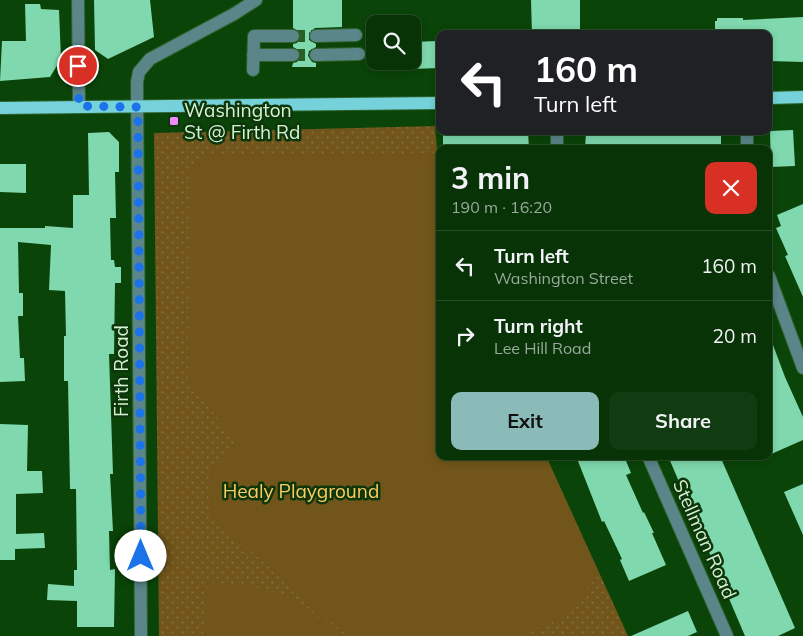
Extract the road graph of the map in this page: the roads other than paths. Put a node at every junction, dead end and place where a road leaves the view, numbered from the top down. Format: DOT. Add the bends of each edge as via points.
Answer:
graph roads {
  1 [pos="78,0"];
  2 [pos="256,0"];
  3 [pos="356,35"];
  4 [pos="293,36"];
  5 [pos="316,36"];
  6 [pos="359,54"];
  7 [pos="293,55"];
  8 [pos="316,55"];
  9 [pos="253,56"];
  10 [pos="253,70"];
  11 [pos="803,97"];
  12 [pos="772,98"];
  13 [pos="436,103"];
  14 [pos="79,106"];
  15 [pos="138,107"];
  16 [pos="0,108"];
  17 [pos="772,284"];
  18 [pos="803,368"];
  19 [pos="650,460"];
  20 [pos="141,636"];
  21 [pos="728,636"];
  1 -- 14 [label="street"];
  2 -- 15 [label="street, Firth Road" via="150,58 138,72"];
  3 -- 5 [label="street"];
  4 -- 9 [label="street" via="254,36"];
  6 -- 8 [label="street"];
  7 -- 9 [label="street"];
  9 -- 10 [label="street"];
  11 -- 12 [label="main road"];
  13 -- 15 [label="main road"];
  14 -- 15 [label="main road"];
  14 -- 16 [label="main road"];
  15 -- 20 [label="street, Firth Road"];
  17 -- 18 [label="street"];
  19 -- 21 [label="street, Stellman Road"];
}
